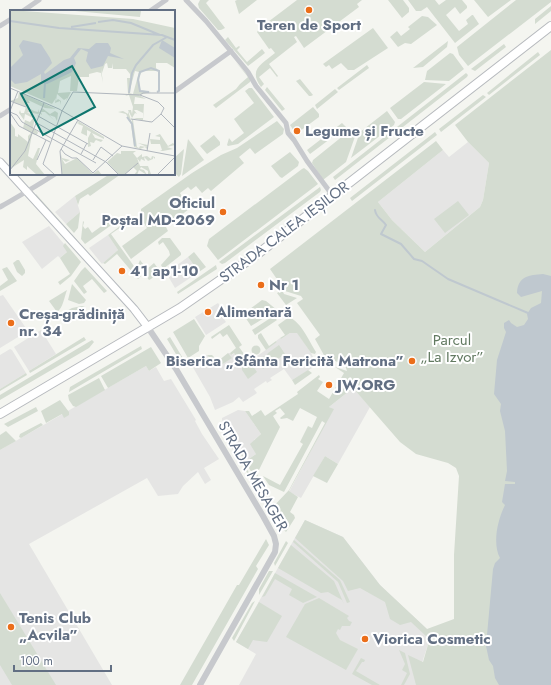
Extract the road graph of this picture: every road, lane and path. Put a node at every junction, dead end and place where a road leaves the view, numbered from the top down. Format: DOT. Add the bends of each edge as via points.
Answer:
graph roads {
  1 [pos="39,0"];
  2 [pos="166,0"];
  3 [pos="186,0"];
  4 [pos="24,10"];
  5 [pos="151,10"];
  6 [pos="10,20"];
  7 [pos="0,26"];
  8 [pos="551,26"];
  9 [pos="231,51"];
  10 [pos="175,91"];
  11 [pos="10,110"];
  12 [pos="0,116"];
  13 [pos="0,162"];
  14 [pos="10,173"];
  15 [pos="12,175"];
  16 [pos="53,175"];
  17 [pos="26,191"];
  18 [pos="333,196"];
  19 [pos="0,207"];
  20 [pos="148,326"];
  21 [pos="0,414"];
  22 [pos="200,685"];
  1 -- 4 [label="street"];
  2 -- 5 [label="street"];
  3 -- 9 [label="street"];
  6 -- 7 [label="street"];
  8 -- 18 [label="main road, STRADA CALEA IEȘILOR"];
  9 -- 10 [label="street"];
  9 -- 18 [label="street" via="286,123 288,133"];
  11 -- 12 [label="street"];
  13 -- 14 [label="main road"];
  15 -- 17 [label="main road"];
  16 -- 17 [label="street"];
  17 -- 19 [label="street"];
  17 -- 20 [label="main road"];
  18 -- 20 [label="main road, STRADA CALEA IEȘILOR" via="240,267 180,308"];
  20 -- 21 [label="main road, STRADA CALEA IEȘILOR"];
  20 -- 22 [label="street, STRADA MESAGER" via="227,454 274,536 276,544 275,552"];
}
